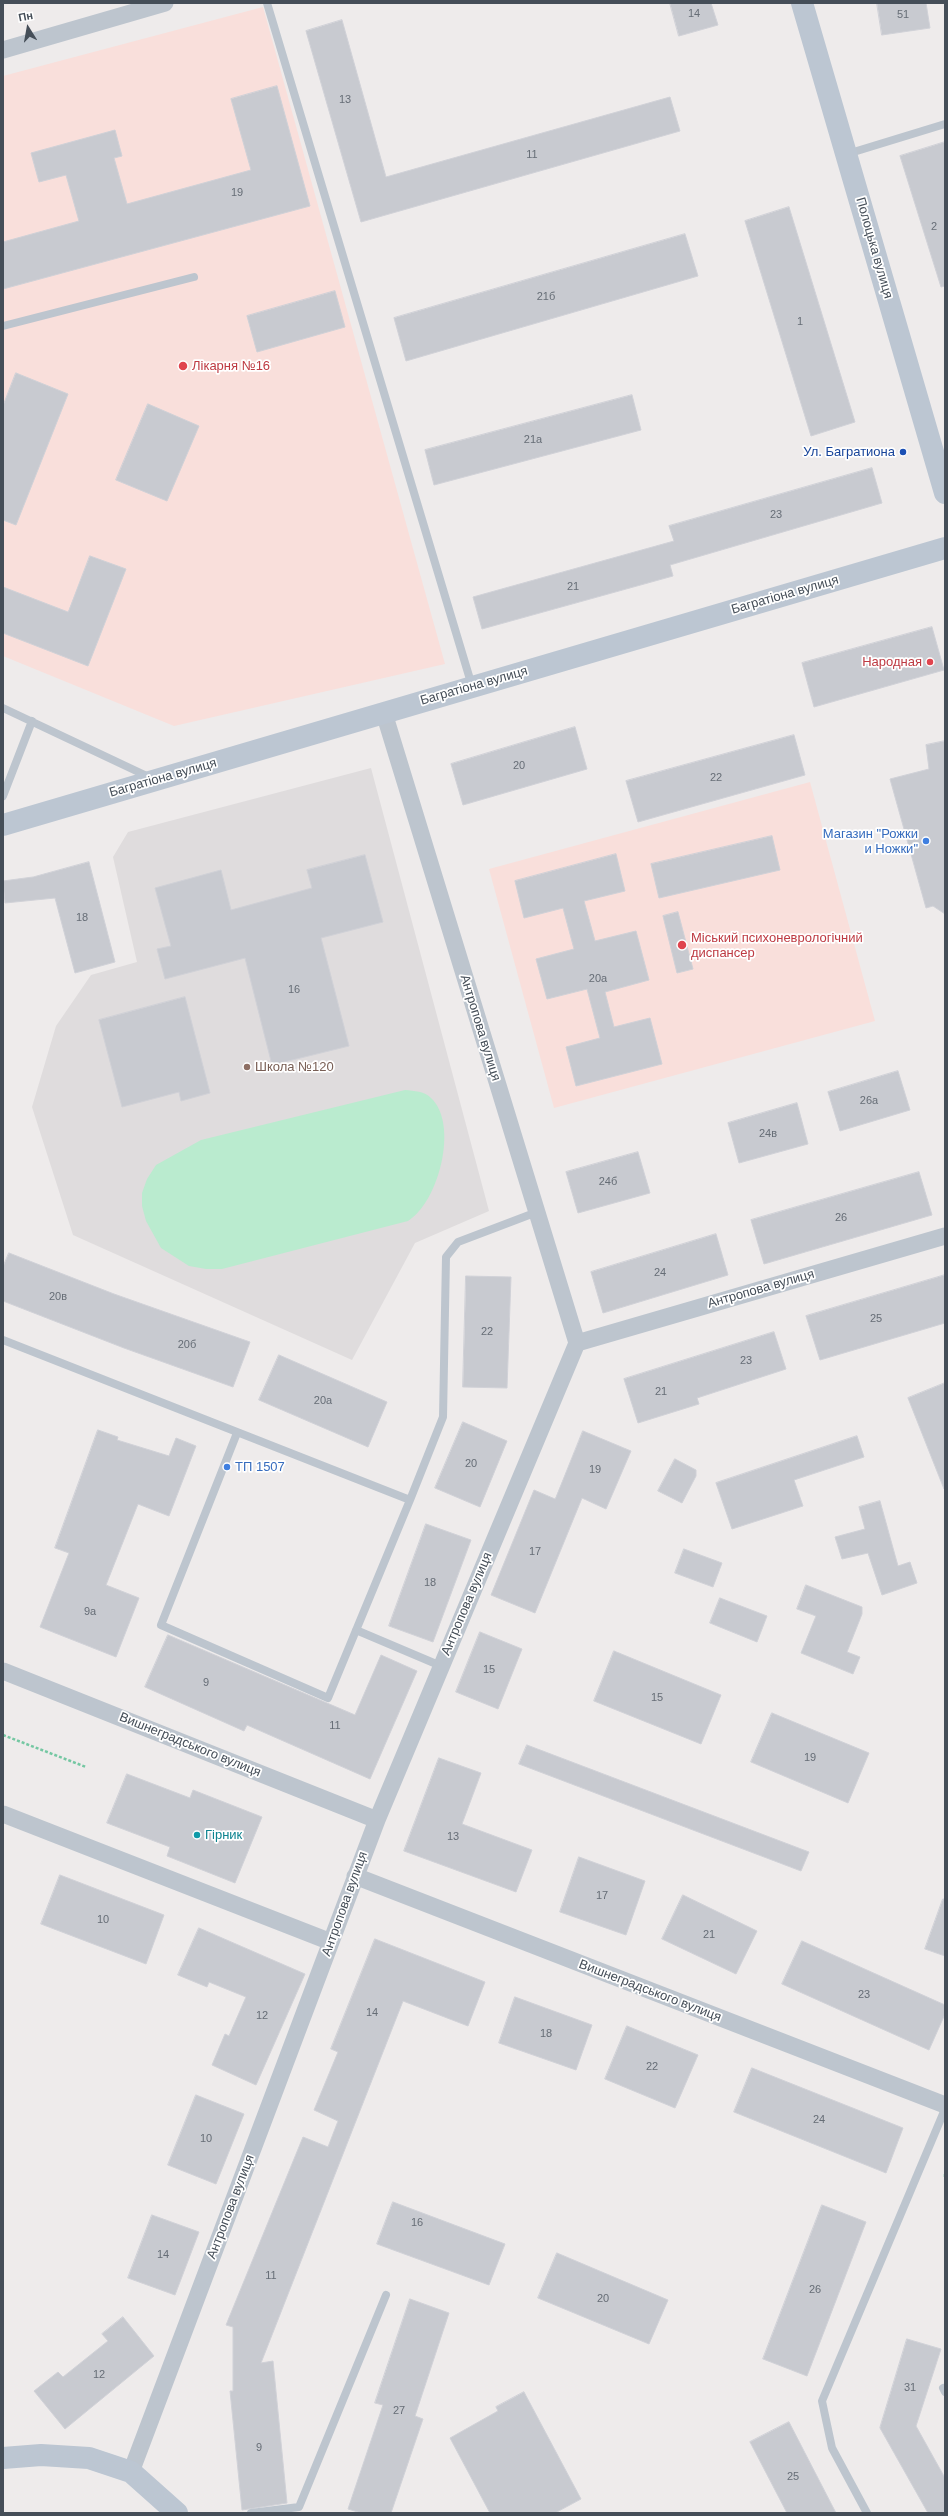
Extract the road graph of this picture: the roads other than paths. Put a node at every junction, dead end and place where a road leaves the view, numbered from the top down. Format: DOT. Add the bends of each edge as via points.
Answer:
graph roads {
  1 [pos="165,3"];
  2 [pos="267,3"];
  3 [pos="802,3"];
  4 [pos="3,50"];
  5 [pos="945,124"];
  6 [pos="846,154"];
  7 [pos="194,277"];
  8 [pos="3,326"];
  9 [pos="945,493"];
  10 [pos="945,548"];
  11 [pos="472,687"];
  12 [pos="3,708"];
  13 [pos="384,713"];
  14 [pos="32,721"];
  15 [pos="155,780"];
  16 [pos="3,796"];
  17 [pos="3,825"];
  18 [pos="537,1212"];
  19 [pos="945,1236"];
  20 [pos="3,1340"];
  21 [pos="577,1343"];
  22 [pos="237,1433"];
  23 [pos="410,1500"];
  24 [pos="356,1630"];
  25 [pos="441,1666"];
  26 [pos="3,1670"];
  27 [pos="3,1814"];
  28 [pos="377,1820"];
  29 [pos="355,1876"];
  30 [pos="331,1942"];
  31 [pos="945,2105"];
  32 [pos="945,2109"];
  33 [pos="386,2295"];
  34 [pos="3,2458"];
  35 [pos="131,2472"];
  36 [pos="301,2510"];
  37 [pos="177,2513"];
  38 [pos="251,2513"];
  39 [pos="867,2513"];
  1 -- 4 [label="street"];
  2 -- 11 [label="lane"];
  3 -- 6 [label="street, Полоцька вулиця"];
  5 -- 6 [label="lane"];
  6 -- 9 [label="street, Полоцька вулиця"];
  7 -- 8 [label="lane"];
  10 -- 11 [label="street, Багратіона вулиця"];
  11 -- 13 [label="street, Багратіона вулиця"];
  12 -- 14 [label="lane"];
  13 -- 15 [label="street, Багратіона вулиця"];
  13 -- 18 [label="street, Антропова вулиця"];
  14 -- 15 [label="lane"];
  14 -- 16 [label="lane"];
  15 -- 17 [label="street, Багратіона вулиця"];
  18 -- 21 [label="street, Антропова вулиця"];
  18 -- 23 [label="lane" via="458,1242 446,1257 443,1417"];
  19 -- 21 [label="street, Антропова вулиця"];
  20 -- 22 [label="lane"];
  21 -- 25 [label="street, Антропова вулиця"];
  22 -- 23 [label="lane"];
  22 -- 24 [label="lane" via="161,1626 328,1698"];
  23 -- 24 [label="lane"];
  24 -- 25 [label="lane"];
  25 -- 28 [label="street, Антропова вулиця"];
  26 -- 28 [label="street, Вишнеградського вулиця"];
  27 -- 30 [label="street"];
  28 -- 29 [label="street, Антропова вулиця"];
  29 -- 30 [label="street, Антропова вулиця"];
  29 -- 31 [label="street, Вишнеградського вулиця"];
  30 -- 35 [label="street, Антропова вулиця"];
  32 -- 39 [label="lane" via="822,2401 832,2448"];
  33 -- 36 [label="lane"];
  34 -- 35 [label="street" via="41,2455 89,2458"];
  35 -- 37 [label="street"];
  36 -- 38 [label="lane"];
}
